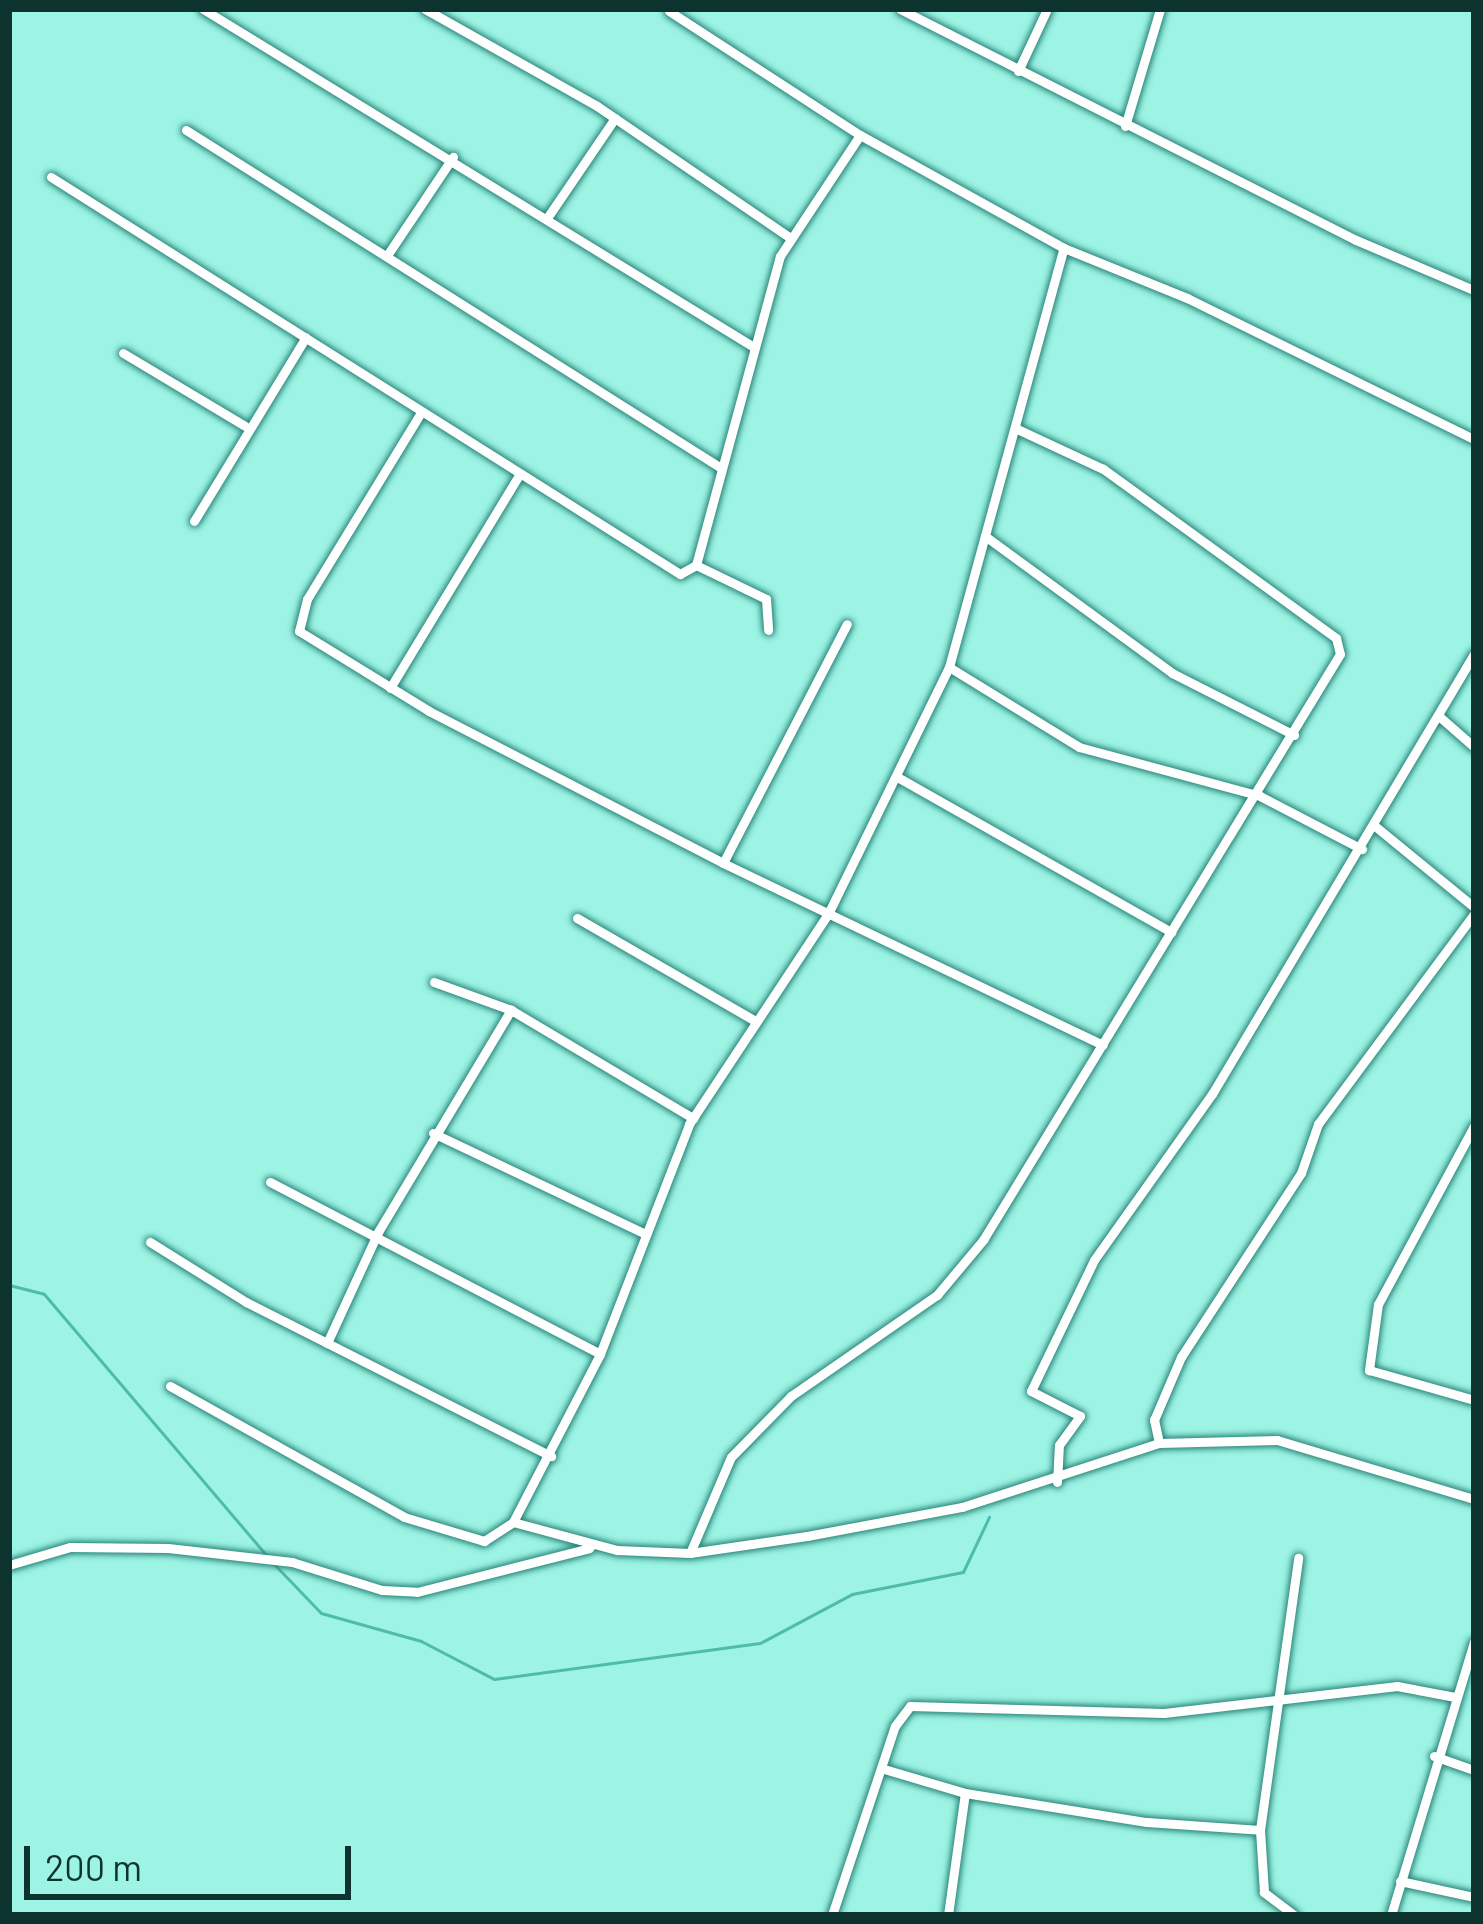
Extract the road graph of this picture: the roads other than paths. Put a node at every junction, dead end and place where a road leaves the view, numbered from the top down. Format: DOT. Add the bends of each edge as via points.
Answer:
graph roads {
  1 [pos="203,9"];
  2 [pos="425,9"];
  3 [pos="900,9"];
  4 [pos="1047,9"];
  5 [pos="1160,9"];
  6 [pos="669,10"];
  7 [pos="918,14"];
  8 [pos="1018,71"];
  9 [pos="615,118"];
  10 [pos="1125,126"];
  11 [pos="186,130"];
  12 [pos="860,135"];
  13 [pos="453,157"];
  14 [pos="51,177"];
  15 [pos="547,218"];
  16 [pos="788,237"];
  17 [pos="1064,248"];
  18 [pos="388,254"];
  19 [pos="1474,290"];
  20 [pos="306,337"];
  21 [pos="752,346"];
  22 [pos="123,353"];
  23 [pos="421,415"];
  24 [pos="245,426"];
  25 [pos="1015,428"];
  26 [pos="1474,439"];
  27 [pos="721,468"];
  28 [pos="518,477"];
  29 [pos="194,521"];
  30 [pos="985,536"];
  31 [pos="696,565"];
  32 [pos="847,624"];
  33 [pos="768,630"];
  34 [pos="1474,654"];
  35 [pos="949,667"];
  36 [pos="390,688"];
  37 [pos="1440,717"];
  38 [pos="1294,735"];
  39 [pos="1474,747"];
  40 [pos="899,778"];
  41 [pos="1260,796"];
  42 [pos="1376,826"];
  43 [pos="1362,849"];
  44 [pos="723,862"];
  45 [pos="1474,911"];
  46 [pos="828,914"];
  47 [pos="577,918"];
  48 [pos="1171,932"];
  49 [pos="434,982"];
  50 [pos="512,1010"];
  51 [pos="754,1020"];
  52 [pos="1103,1045"];
  53 [pos="693,1118"];
  54 [pos="1474,1126"];
  55 [pos="434,1133"];
  56 [pos="270,1182"];
  57 [pos="378,1232"];
  58 [pos="644,1233"];
  59 [pos="150,1242"];
  60 [pos="327,1343"];
  61 [pos="600,1354"];
  62 [pos="170,1386"];
  63 [pos="1474,1400"];
  64 [pos="1159,1444"];
  65 [pos="550,1456"];
  66 [pos="1057,1482"];
  67 [pos="1474,1499"];
  68 [pos="513,1522"];
  69 [pos="589,1548"];
  70 [pos="690,1553"];
  71 [pos="1298,1558"];
  72 [pos="9,1564"];
  73 [pos="1474,1642"];
  74 [pos="1455,1697"];
  75 [pos="1282,1700"];
  76 [pos="1434,1756"];
  77 [pos="884,1769"];
  78 [pos="1474,1770"];
  79 [pos="965,1793"];
  80 [pos="1260,1830"];
  81 [pos="1400,1881"];
  82 [pos="1474,1898"];
  83 [pos="832,1915"];
  84 [pos="948,1915"];
  85 [pos="1294,1915"];
  86 [pos="1391,1915"];
  1 -- 13 [label="street"];
  2 -- 9 [label="street"];
  3 -- 7 [label="street"];
  4 -- 8 [label="street"];
  5 -- 10 [label="street"];
  6 -- 12 [label="street"];
  7 -- 8 [label="street"];
  8 -- 10 [label="street"];
  9 -- 15 [label="street"];
  9 -- 16 [label="street"];
  10 -- 19 [label="street"];
  11 -- 18 [label="street"];
  12 -- 16 [label="street"];
  12 -- 17 [label="street"];
  13 -- 15 [label="street"];
  13 -- 18 [label="street"];
  14 -- 20 [label="street"];
  15 -- 21 [label="street"];
  16 -- 21 [label="street"];
  17 -- 25 [label="street"];
  17 -- 26 [label="street" via="1187,298"];
  18 -- 27 [label="street"];
  20 -- 23 [label="street"];
  20 -- 24 [label="street"];
  21 -- 27 [label="street"];
  22 -- 24 [label="street"];
  23 -- 28 [label="street"];
  23 -- 36 [label="street" via="296,626"];
  24 -- 29 [label="street"];
  25 -- 30 [label="street"];
  25 -- 38 [label="street" via="1102,469 1336,638 1340,654"];
  27 -- 31 [label="street"];
  28 -- 31 [label="street" via="669,571 691,573"];
  28 -- 36 [label="street"];
  30 -- 35 [label="street"];
  30 -- 38 [label="street" via="1188,683"];
  31 -- 33 [label="street" via="766,599"];
  32 -- 44 [label="street"];
  34 -- 37 [label="street"];
  35 -- 40 [label="street"];
  35 -- 41 [label="street" via="1079,747"];
  36 -- 44 [label="street"];
  37 -- 39 [label="street"];
  37 -- 42 [label="street"];
  38 -- 41 [label="street"];
  40 -- 46 [label="street"];
  40 -- 48 [label="street"];
  41 -- 43 [label="street"];
  41 -- 48 [label="street"];
  42 -- 43 [label="street"];
  42 -- 45 [label="street"];
  43 -- 66 [label="street" via="1212,1094 1094,1260 1031,1391 1080,1416 1058,1445"];
  44 -- 46 [label="street"];
  45 -- 64 [label="street" via="1318,1124 1300,1173 1181,1357 1154,1420"];
  46 -- 51 [label="street"];
  46 -- 52 [label="street"];
  47 -- 51 [label="street"];
  48 -- 52 [label="street"];
  49 -- 50 [label="street"];
  50 -- 53 [label="street"];
  50 -- 55 [label="street"];
  51 -- 53 [label="street"];
  52 -- 70 [label="street" via="957,1276 791,1396 731,1456"];
  53 -- 58 [label="street"];
  54 -- 63 [label="street" via="1378,1304 1370,1370"];
  55 -- 57 [label="street"];
  55 -- 58 [label="street"];
  56 -- 57 [label="street"];
  57 -- 60 [label="street"];
  57 -- 61 [label="street"];
  58 -- 61 [label="street"];
  59 -- 60 [label="street"];
  60 -- 65 [label="street"];
  61 -- 65 [label="street"];
  62 -- 68 [label="street" via="404,1517 484,1541"];
  64 -- 66 [label="street"];
  64 -- 67 [label="street" via="1276,1440"];
  65 -- 68 [label="street"];
  66 -- 70 [label="street" via="962,1507"];
  68 -- 69 [label="street"];
  69 -- 70 [label="street"];
  69 -- 72 [label="street" via="417,1592 382,1591 292,1562 168,1548 70,1547"];
  71 -- 75 [label="street"];
  73 -- 74 [label="street"];
  74 -- 75 [label="street" via="1397,1686"];
  74 -- 76 [label="street"];
  75 -- 77 [label="street" via="1047,1715 926,1702 902,1712"];
  75 -- 80 [label="street"];
  76 -- 78 [label="street"];
  76 -- 81 [label="street"];
  77 -- 79 [label="street"];
  77 -- 83 [label="street"];
  79 -- 80 [label="street" via="1147,1822"];
  79 -- 84 [label="street"];
  80 -- 85 [label="street" via="1264,1892"];
  81 -- 82 [label="street"];
  81 -- 86 [label="street"];
}
